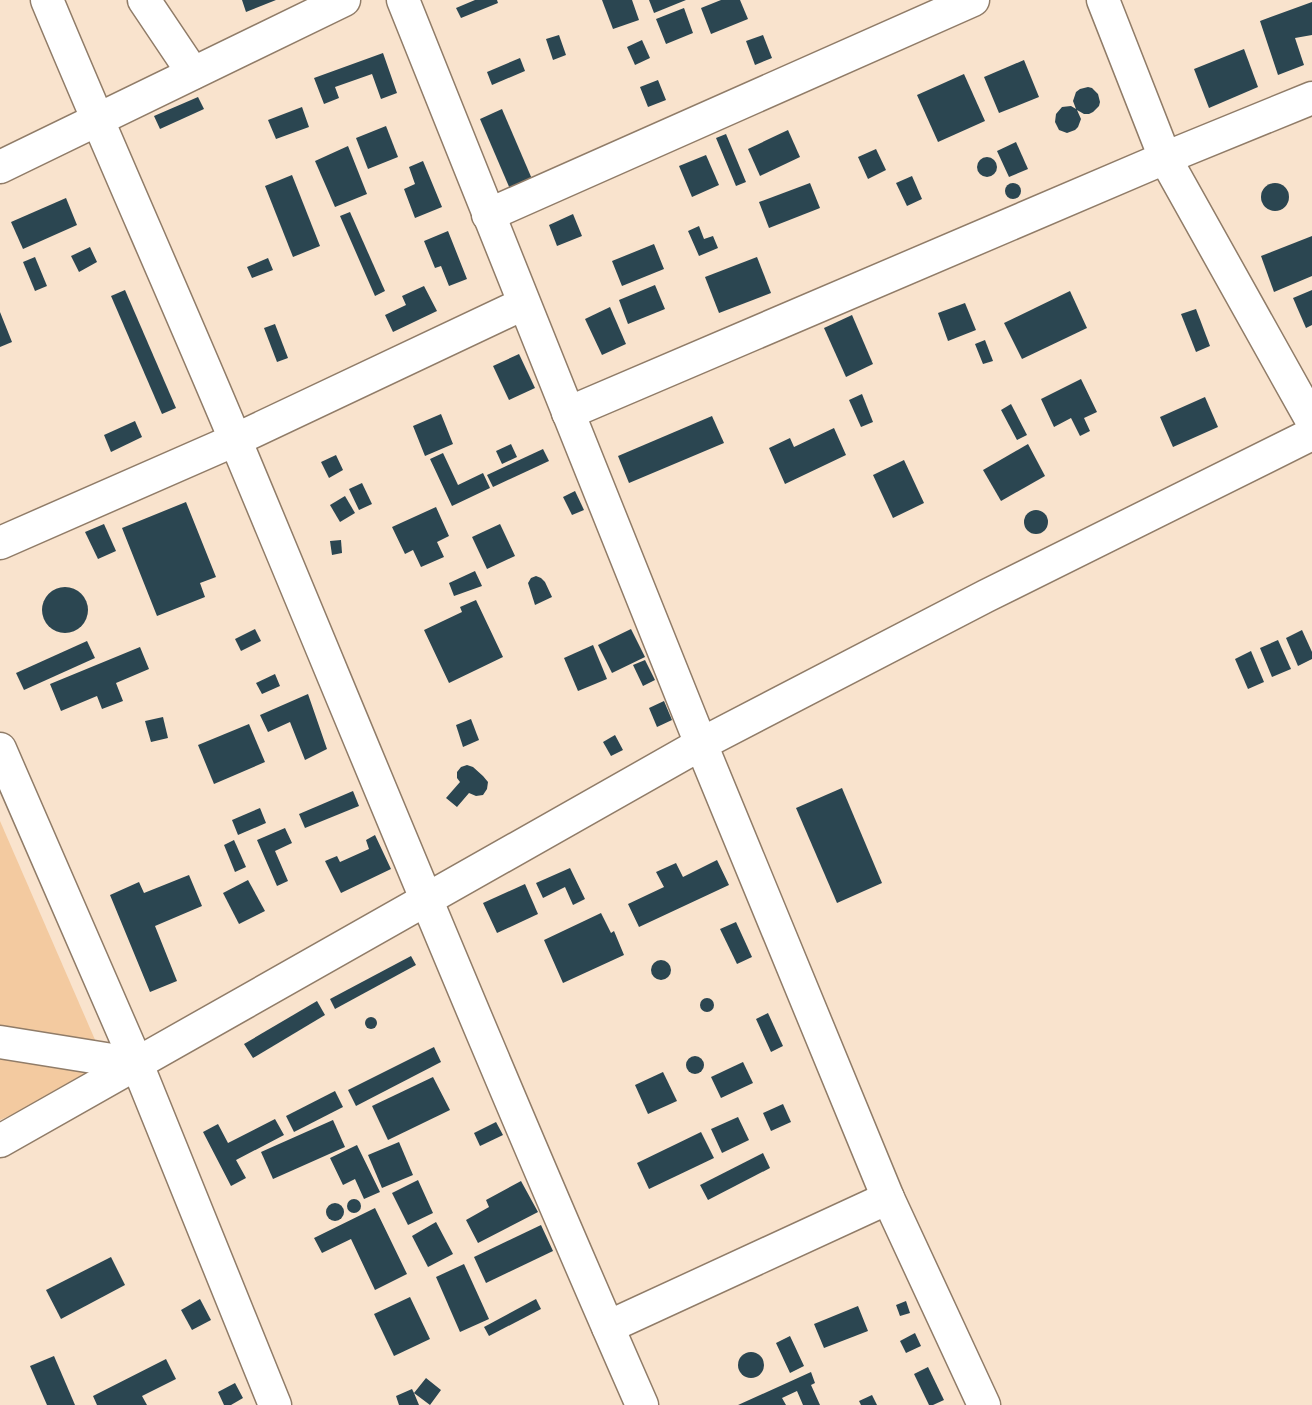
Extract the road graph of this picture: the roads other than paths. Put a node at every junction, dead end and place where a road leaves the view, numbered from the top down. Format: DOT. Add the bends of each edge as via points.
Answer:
graph roads {
  1 [pos="47,0"];
  2 [pos="144,0"];
  3 [pos="344,0"];
  4 [pos="403,0"];
  5 [pos="973,0"];
  6 [pos="1103,0"];
  7 [pos="193,73"];
  8 [pos="1312,98"];
  9 [pos="97,121"];
  10 [pos="1166,158"];
  11 [pos="0,167"];
  12 [pos="488,215"];
  13 [pos="523,304"];
  14 [pos="568,413"];
  15 [pos="1312,421"];
  16 [pos="1312,434"];
  17 [pos="235,440"];
  18 [pos="0,542"];
  19 [pos="701,744"];
  20 [pos="0,750"];
  21 [pos="426,900"];
  22 [pos="0,1042"];
  23 [pos="137,1063"];
  24 [pos="0,1142"];
  25 [pos="888,1198"];
  26 [pos="608,1327"];
  27 [pos="275,1405"];
  28 [pos="642,1405"];
  29 [pos="984,1405"];
  1 -- 9 [label="street"];
  2 -- 7 [label="street"];
  3 -- 7 [label="street"];
  4 -- 12 [label="street"];
  5 -- 12 [label="street"];
  6 -- 10 [label="street"];
  7 -- 9 [label="street"];
  8 -- 10 [label="street"];
  9 -- 11 [label="street"];
  9 -- 17 [label="street"];
  10 -- 14 [label="street"];
  10 -- 15 [label="street"];
  12 -- 13 [label="street"];
  13 -- 14 [label="street"];
  13 -- 17 [label="street"];
  14 -- 19 [label="street"];
  16 -- 19 [label="street"];
  17 -- 18 [label="street"];
  17 -- 21 [label="street"];
  19 -- 21 [label="street"];
  19 -- 25 [label="street"];
  20 -- 23 [label="street"];
  21 -- 23 [label="street"];
  21 -- 26 [label="street"];
  22 -- 23 [label="street"];
  23 -- 24 [label="street"];
  23 -- 27 [label="street"];
  25 -- 26 [label="street"];
  25 -- 29 [label="street"];
  26 -- 28 [label="street"];
}
